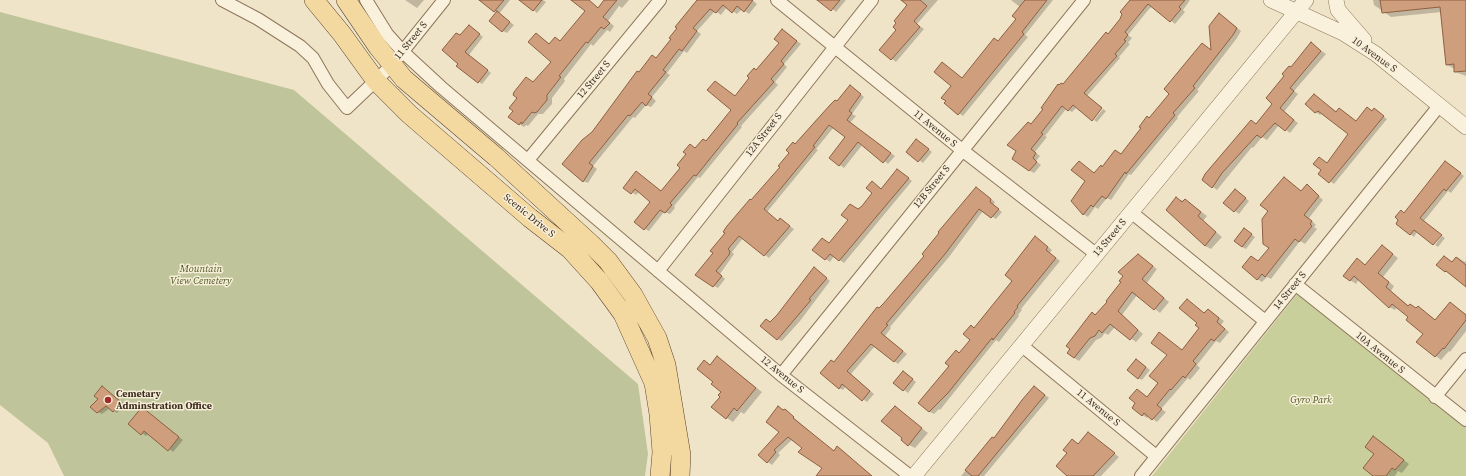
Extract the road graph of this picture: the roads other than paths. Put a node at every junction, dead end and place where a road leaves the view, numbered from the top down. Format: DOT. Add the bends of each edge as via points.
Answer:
graph roads {
  1 [pos="222,0"];
  2 [pos="314,0"];
  3 [pos="346,0"];
  4 [pos="366,0"];
  5 [pos="444,0"];
  6 [pos="660,0"];
  7 [pos="777,0"];
  8 [pos="872,0"];
  9 [pos="1084,0"];
  10 [pos="1271,0"];
  11 [pos="1336,0"];
  12 [pos="1301,5"];
  13 [pos="834,46"];
  14 [pos="1376,54"];
  15 [pos="397,59"];
  16 [pos="376,81"];
  17 [pos="1439,106"];
  18 [pos="1464,122"];
  19 [pos="962,150"];
  20 [pos="528,160"];
  21 [pos="1131,212"];
  22 [pos="1096,254"];
  23 [pos="658,271"];
  24 [pos="1295,284"];
  25 [pos="1265,321"];
  26 [pos="1022,345"];
  27 [pos="1466,359"];
  28 [pos="781,375"];
  29 [pos="1435,397"];
  30 [pos="1466,420"];
  31 [pos="1156,456"];
  32 [pos="660,476"];
  33 [pos="680,476"];
  34 [pos="910,476"];
  35 [pos="914,476"];
  36 [pos="1141,476"];
  1 -- 16 [label="street, 11 Street S" via="300,46 313,58 328,84 347,108"];
  2 -- 16 [label="main road, Scenic Drive S"];
  3 -- 15 [label="main road, Scenic Drive S"];
  4 -- 15 [label="street, Scenic Drive S" via="388,34"];
  5 -- 15 [label="street, 11 Street S"];
  6 -- 20 [label="street, 12 Street S"];
  7 -- 13 [label="street, 11 Avenue S"];
  8 -- 13 [label="street, 12A Street S"];
  9 -- 19 [label="street, 12B Street S"];
  10 -- 12 [label="street, 10 Avenue S"];
  11 -- 14 [label="street" via="1338,10"];
  12 -- 14 [label="street, 10 Avenue S"];
  12 -- 21 [label="street, 13 Street S"];
  13 -- 19 [label="street, 11 Avenue S"];
  13 -- 23 [label="street, 12A Street S"];
  14 -- 17 [label="street, 10 Avenue S"];
  15 -- 16 [label="street, 11 Street S"];
  15 -- 20 [label="street, Scenic Drive S" via="441,87"];
  15 -- 33 [label="main road, Scenic Drive S" via="592,244 633,295 657,338 666,365 681,455"];
  16 -- 32 [label="main road, Scenic Drive S" via="415,120 570,249 599,281 623,314 654,383 662,452"];
  17 -- 18 [label="street, 10 Avenue S"];
  17 -- 24 [label="street, 14 Street S"];
  19 -- 22 [label="street, 11 Avenue S"];
  19 -- 28 [label="street, 12B Street S"];
  20 -- 23 [label="street, Scenic Drive S"];
  21 -- 22 [label="street, 13 Street S"];
  21 -- 25 [label="street"];
  22 -- 26 [label="street, 13 Street S"];
  23 -- 28 [label="street, 12 Avenue S"];
  24 -- 25 [label="street, 14 Street S"];
  24 -- 29 [label="street, 10A Avenue S"];
  25 -- 31 [label="street, 14 Street S"];
  26 -- 31 [label="street, 11 Avenue S"];
  26 -- 35 [label="street, 13 Street S"];
  27 -- 29 [label="street"];
  28 -- 34 [label="street, 12 Avenue S"];
  29 -- 30 [label="street, 10A Avenue S"];
  31 -- 36 [label="street, 14 Street S"];
}
